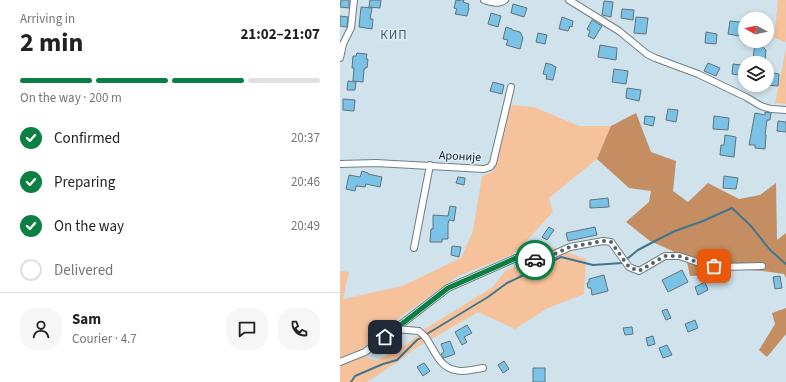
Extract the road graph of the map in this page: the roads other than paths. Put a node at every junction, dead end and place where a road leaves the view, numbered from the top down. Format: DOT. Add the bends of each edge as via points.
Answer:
graph roads {
  1 [pos="354,0"];
  2 [pos="484,0"];
  3 [pos="505,0"];
  4 [pos="569,0"];
  5 [pos="340,58"];
  6 [pos="511,87"];
  7 [pos="786,110"];
  8 [pos="340,164"];
  9 [pos="430,166"];
  10 [pos="414,248"];
  11 [pos="762,266"];
  12 [pos="394,329"];
  13 [pos="340,362"];
  14 [pos="483,368"];
  1 -- 5 [label="street" via="351,28 343,44"];
  2 -- 3 [label="street" via="502,3"];
  4 -- 7 [label="street" via="619,31 647,54 698,74 761,106"];
  6 -- 9 [label="street, Ароније" via="492,164 488,168"];
  8 -- 9 [label="street"];
  9 -- 10 [label="street, Ароније"];
  11 -- 12 [label="street" via="722,267 706,265 679,256 665,256 639,271 629,267 611,242 603,241 570,247 534,260 516,258 448,288"];
  12 -- 13 [label="street" via="365,352"];
  12 -- 14 [label="street" via="419,331 444,365 454,370"];
}
